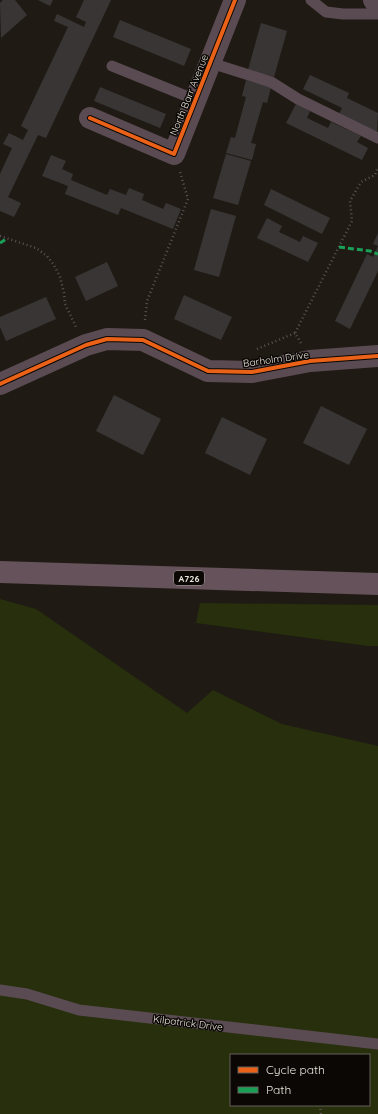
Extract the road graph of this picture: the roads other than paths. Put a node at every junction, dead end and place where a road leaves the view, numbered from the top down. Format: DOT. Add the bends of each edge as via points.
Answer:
graph roads {
  1 [pos="235,0"];
  2 [pos="311,0"];
  3 [pos="374,0"];
  4 [pos="378,6"];
  5 [pos="378,14"];
  6 [pos="211,63"];
  7 [pos="112,66"];
  8 [pos="196,100"];
  9 [pos="90,118"];
  10 [pos="378,138"];
  11 [pos="378,356"];
  12 [pos="0,384"];
  13 [pos="0,572"];
  14 [pos="378,584"];
  15 [pos="0,990"];
  16 [pos="378,1044"];
  1 -- 6 [label="street, North Barr Avenue"];
  2 -- 5 [label="lane" via="326,12"];
  3 -- 4 [label="street"];
  6 -- 8 [label="street, North Barr Avenue"];
  6 -- 10 [label="lane" via="272,82 298,99"];
  7 -- 8 [label="lane"];
  8 -- 9 [label="street, North Barr Avenue" via="174,154"];
  11 -- 12 [label="street, Barholm Drive" via="310,361 252,372 208,371 143,340 107,339 86,345"];
  13 -- 14 [label="main road, A726"];
  15 -- 16 [label="lane, Kilpatrick Drive" via="27,994 79,1010"];
}
